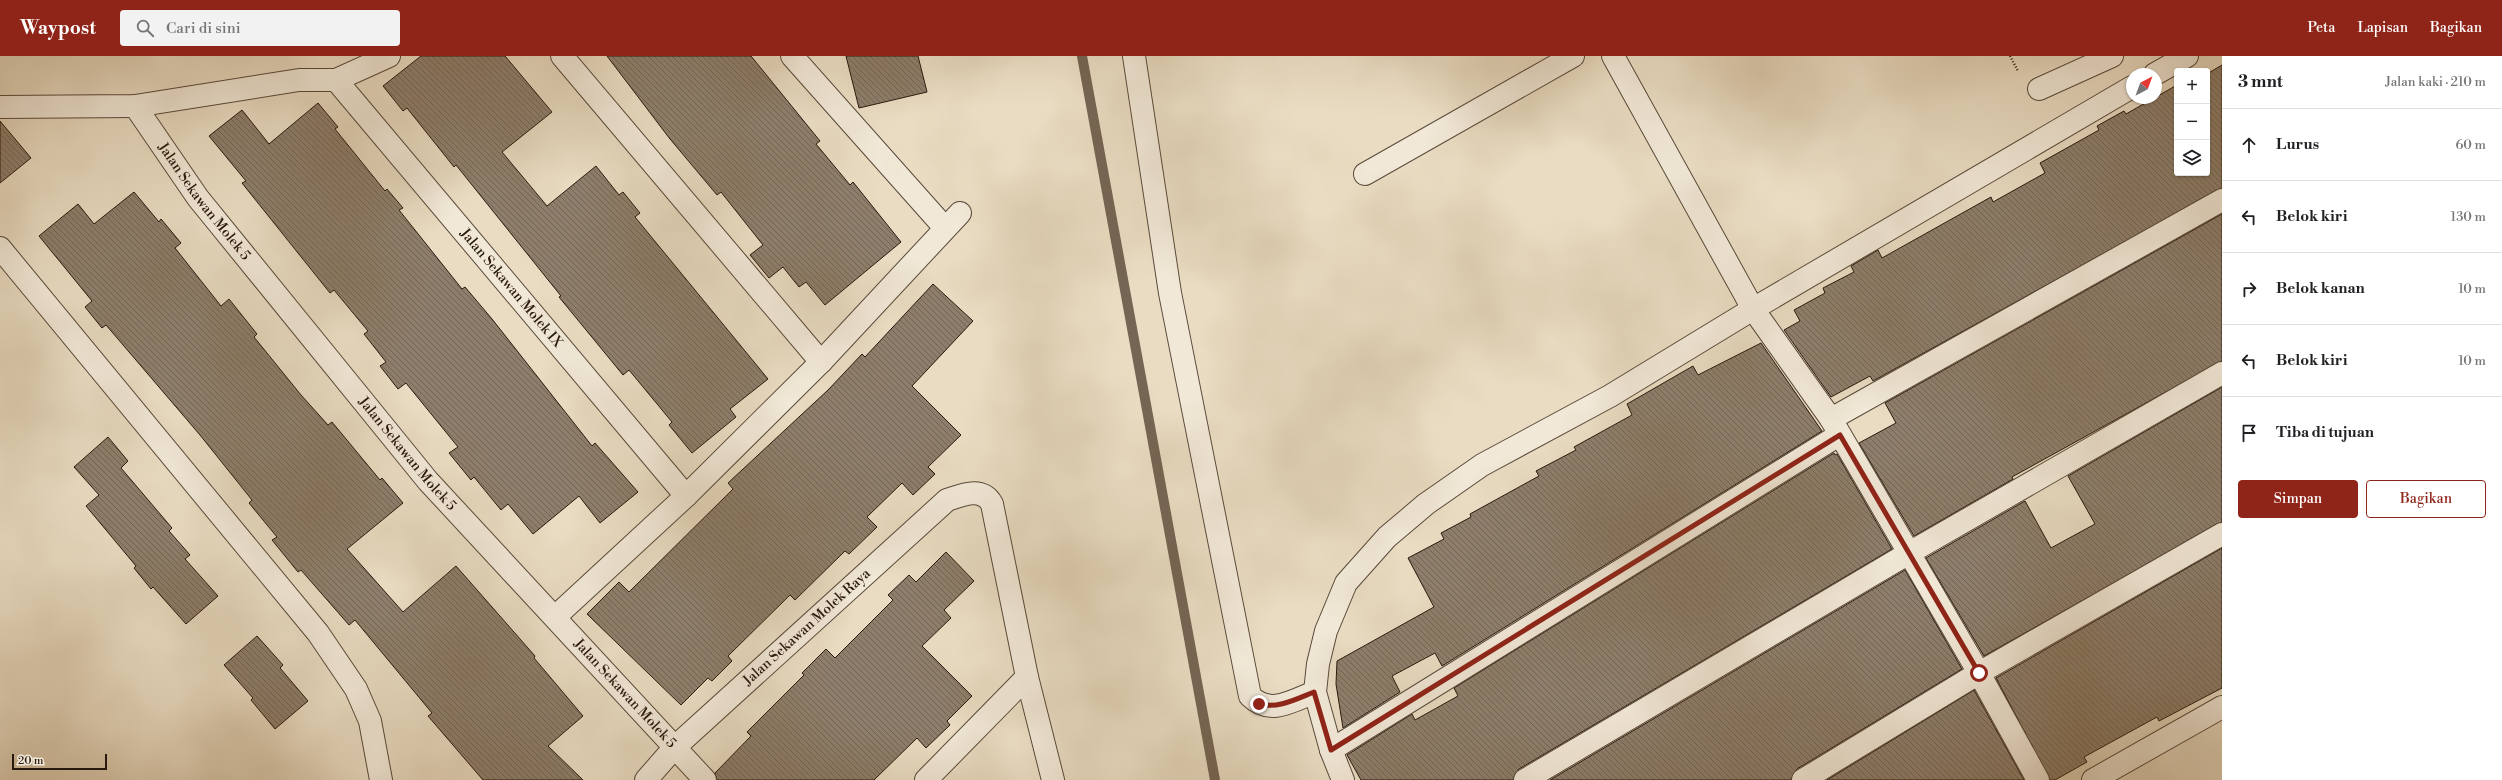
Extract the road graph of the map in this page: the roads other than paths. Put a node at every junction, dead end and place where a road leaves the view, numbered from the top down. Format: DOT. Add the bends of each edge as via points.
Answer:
graph roads {
  1 [pos="389,56"];
  2 [pos="562,56"];
  3 [pos="1134,56"];
  4 [pos="1573,56"];
  5 [pos="1613,56"];
  6 [pos="2112,56"];
  7 [pos="2187,56"];
  8 [pos="800,62"];
  9 [pos="2162,70"];
  10 [pos="336,80"];
  11 [pos="2039,89"];
  12 [pos="2126,91"];
  13 [pos="135,106"];
  14 [pos="0,107"];
  15 [pos="1365,174"];
  16 [pos="2222,200"];
  17 [pos="960,213"];
  18 [pos="945,228"];
  19 [pos="0,248"];
  20 [pos="1753,309"];
  21 [pos="821,362"];
  22 [pos="2222,373"];
  23 [pos="1835,427"];
  24 [pos="686,496"];
  25 [pos="2222,534"];
  26 [pos="1908,553"];
  27 [pos="555,617"];
  28 [pos="1979,673"];
  29 [pos="1027,677"];
  30 [pos="1314,692"];
  31 [pos="2222,707"];
  32 [pos="674,748"];
  33 [pos="1331,750"];
  34 [pos="381,780"];
  35 [pos="646,780"];
  36 [pos="705,780"];
  37 [pos="926,780"];
  38 [pos="1053,780"];
  39 [pos="1343,780"];
  40 [pos="1525,780"];
  41 [pos="1803,780"];
  42 [pos="2038,780"];
  43 [pos="2093,780"];
  1 -- 10 [label="street"];
  2 -- 21 [label="street"];
  3 -- 30 [label="street" via="1170,293 1250,696 1259,704 1269,707"];
  4 -- 15 [label="street"];
  5 -- 20 [label="street"];
  6 -- 11 [label="street"];
  7 -- 9 [label="street"];
  8 -- 18 [label="street"];
  10 -- 13 [label="street" via="299,80"];
  10 -- 24 [label="street, Jalan Sekawan Molek IX"];
  12 -- 20 [label="street"];
  13 -- 14 [label="street"];
  13 -- 27 [label="street, Jalan Sekawan Molek 5" via="198,198 428,481"];
  16 -- 23 [label="street"];
  17 -- 18 [label="street"];
  18 -- 21 [label="street"];
  19 -- 34 [label="street" via="318,634 356,689 365,708 370,721"];
  20 -- 23 [label="street"];
  20 -- 30 [label="street" via="1610,396 1482,466 1426,504 1387,537 1346,583 1326,631"];
  21 -- 24 [label="street"];
  22 -- 26 [label="street"];
  23 -- 26 [label="street"];
  23 -- 33 [label="street"];
  24 -- 27 [label="street"];
  25 -- 28 [label="street"];
  26 -- 28 [label="street"];
  26 -- 40 [label="street"];
  27 -- 32 [label="street, Jalan Sekawan Molek 5"];
  28 -- 41 [label="street"];
  28 -- 42 [label="street"];
  29 -- 32 [label="street, Jalan Sekawan Molek Raya" via="992,504 989,498 978,493 965,494 947,500"];
  29 -- 37 [label="street"];
  29 -- 38 [label="street"];
  30 -- 33 [label="street"];
  31 -- 43 [label="street"];
  32 -- 35 [label="street, Jalan Sekawan Molek Raya"];
  32 -- 36 [label="street, Jalan Sekawan Molek 5"];
  33 -- 39 [label="street"];
}
